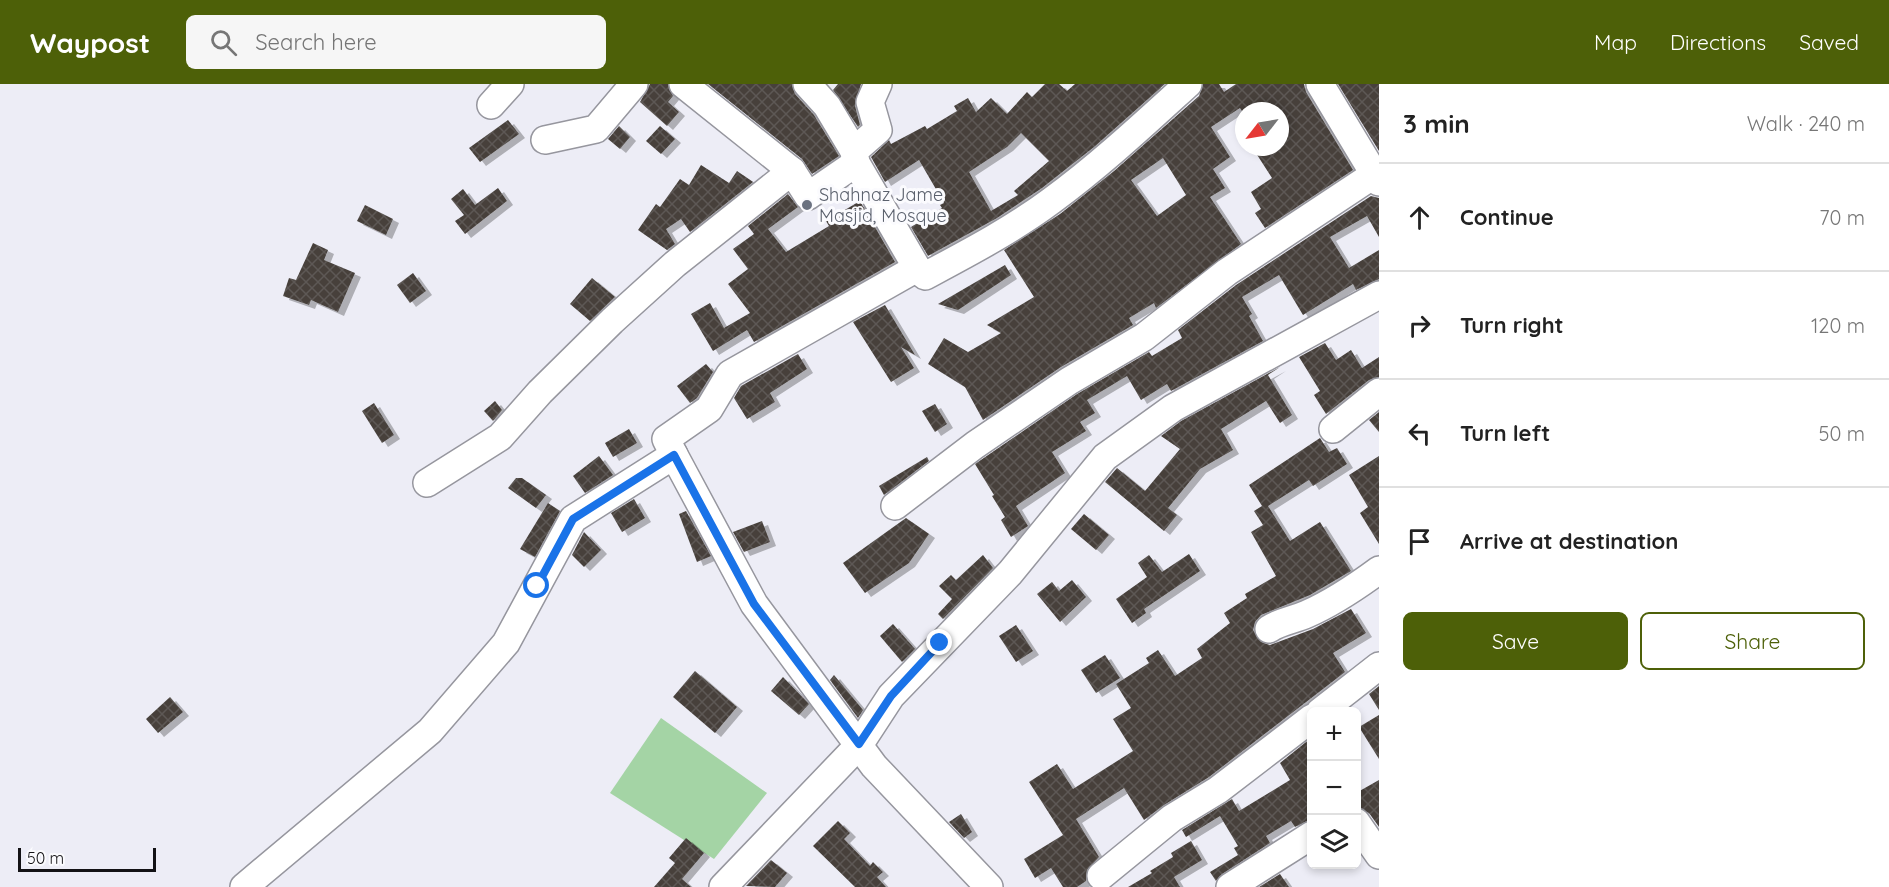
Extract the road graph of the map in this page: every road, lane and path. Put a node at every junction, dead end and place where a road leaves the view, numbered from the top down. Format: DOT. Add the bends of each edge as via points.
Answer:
graph roads {
  1 [pos="510,84"];
  2 [pos="634,84"];
  3 [pos="683,84"];
  4 [pos="807,84"];
  5 [pos="878,84"];
  6 [pos="1188,84"];
  7 [pos="1320,84"];
  8 [pos="490,105"];
  9 [pos="545,140"];
  10 [pos="855,157"];
  11 [pos="792,171"];
  12 [pos="1377,178"];
  13 [pos="916,268"];
  14 [pos="1379,295"];
  15 [pos="1379,392"];
  16 [pos="1333,429"];
  17 [pos="674,455"];
  18 [pos="427,483"];
  19 [pos="895,506"];
  20 [pos="1379,570"];
  21 [pos="1269,629"];
  22 [pos="1379,666"];
  23 [pos="1325,707"];
  24 [pos="1307,721"];
  25 [pos="859,744"];
  26 [pos="1361,829"];
  27 [pos="1307,838"];
  28 [pos="1379,855"];
  29 [pos="1101,876"];
  30 [pos="244,887"];
  31 [pos="723,887"];
  32 [pos="989,887"];
  33 [pos="1230,887"];
  1 -- 8 [label="street"];
  2 -- 9 [label="street" via="596,129"];
  3 -- 11 [label="street"];
  4 -- 10 [label="street" via="827,106"];
  5 -- 10 [label="street" via="870,102 878,130"];
  6 -- 13 [label="street" via="1131,137 1051,201 925,276"];
  7 -- 12 [label="street"];
  10 -- 11 [label="street" via="808,196"];
  10 -- 13 [label="street"];
  11 -- 18 [label="street" via="675,264 612,321 500,437"];
  12 -- 19 [label="street" via="1227,272 1144,337 984,438"];
  13 -- 17 [label="street" via="730,374 709,409 666,439"];
  14 -- 25 [label="street" via="1173,408 1105,457 1010,573 891,696"];
  15 -- 16 [label="street"];
  17 -- 25 [label="street" via="754,604"];
  17 -- 30 [label="street" via="573,519 506,643 430,731"];
  20 -- 21 [label="street" via="1338,599"];
  22 -- 23 [label="street"];
  24 -- 29 [label="street" via="1218,790 1172,818"];
  25 -- 31 [label="street"];
  25 -- 32 [label="street" via="874,766"];
  26 -- 28 [label="street"];
  27 -- 33 [label="street"];
}
